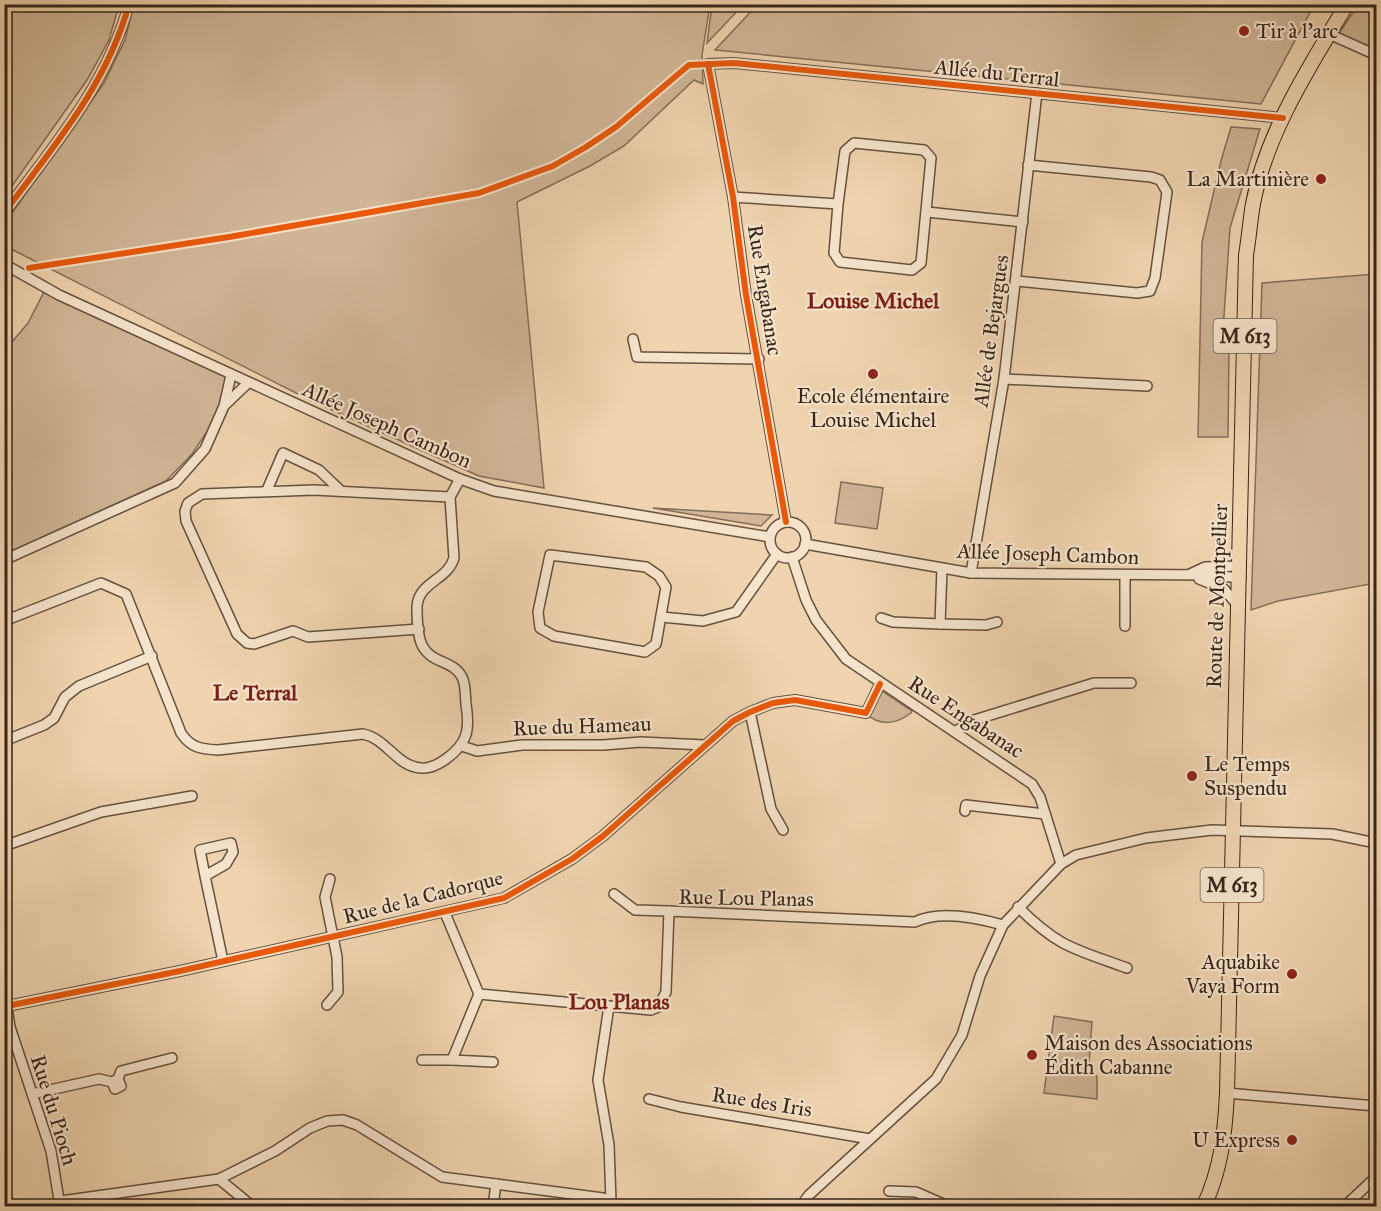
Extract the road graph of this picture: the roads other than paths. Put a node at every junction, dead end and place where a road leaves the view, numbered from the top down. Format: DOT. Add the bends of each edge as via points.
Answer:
graph roads {
  1 [pos="129,4"];
  2 [pos="1347,4"];
  3 [pos="1329,34"];
  4 [pos="1377,55"];
  5 [pos="708,64"];
  6 [pos="1037,93"];
  7 [pos="1283,118"];
  8 [pos="1028,165"];
  9 [pos="733,197"];
  10 [pos="838,204"];
  11 [pos="927,212"];
  12 [pos="4,213"];
  13 [pos="1023,222"];
  14 [pos="4,264"];
  15 [pos="1017,281"];
  16 [pos="633,339"];
  17 [pos="759,359"];
  18 [pos="231,375"];
  19 [pos="1004,379"];
  20 [pos="248,382"];
  21 [pos="1147,386"];
  22 [pos="225,405"];
  23 [pos="459,479"];
  24 [pos="267,490"];
  25 [pos="341,491"];
  26 [pos="450,497"];
  27 [pos="786,522"];
  28 [pos="770,537"];
  29 [pos="805,544"];
  30 [pos="1241,549"];
  31 [pos="777,554"];
  32 [pos="792,557"];
  33 [pos="4,560"];
  34 [pos="1205,567"];
  35 [pos="942,568"];
  36 [pos="1241,572"];
  37 [pos="971,573"];
  38 [pos="1125,576"];
  39 [pos="1185,576"];
  40 [pos="1240,608"];
  41 [pos="662,617"];
  42 [pos="881,618"];
  43 [pos="4,621"];
  44 [pos="997,622"];
  45 [pos="940,624"];
  46 [pos="1125,626"];
  47 [pos="419,629"];
  48 [pos="152,656"];
  49 [pos="1131,683"];
  50 [pos="880,684"];
  51 [pos="750,712"];
  52 [pos="955,732"];
  53 [pos="4,741"];
  54 [pos="705,745"];
  55 [pos="462,746"];
  56 [pos="192,796"];
  57 [pos="966,811"];
  58 [pos="1045,814"];
  59 [pos="783,830"];
  60 [pos="1232,831"];
  61 [pos="1377,843"];
  62 [pos="4,846"];
  63 [pos="1061,864"];
  64 [pos="205,876"];
  65 [pos="330,879"];
  66 [pos="614,894"];
  67 [pos="1018,907"];
  68 [pos="669,911"];
  69 [pos="445,913"];
  70 [pos="1003,925"];
  71 [pos="334,936"];
  72 [pos="223,961"];
  73 [pos="1127,968"];
  74 [pos="4,988"];
  75 [pos="479,994"];
  76 [pos="327,1005"];
  77 [pos="7,1006"];
  78 [pos="609,1006"];
  79 [pos="172,1058"];
  80 [pos="422,1060"];
  81 [pos="452,1060"];
  82 [pos="494,1062"];
  83 [pos="1227,1093"];
  84 [pos="32,1094"];
  85 [pos="649,1099"];
  86 [pos="1377,1106"];
  87 [pos="870,1138"];
  88 [pos="1377,1177"];
  89 [pos="219,1179"];
  90 [pos="496,1184"];
  91 [pos="889,1191"];
  92 [pos="60,1204"];
  93 [pos="614,1204"];
  94 [pos="252,1206"];
  95 [pos="493,1206"];
  96 [pos="801,1206"];
  97 [pos="948,1206"];
  98 [pos="1204,1206"];
  99 [pos="1346,1206"];
  1 -- 12 [label="street" via="120,38 98,81"];
  2 -- 3 [label="main road, Route de Montpellier / M 613"];
  3 -- 4 [label="street"];
  3 -- 7 [label="main road, Route de Montpellier / M 613"];
  5 -- 6 [label="street, Allée du Terral" via="734,63"];
  5 -- 9 [label="street, Rue Engabanac"];
  6 -- 7 [label="street, Allée du Terral"];
  6 -- 8 [label="street, Allée de Bejargues"];
  7 -- 30 [label="main road, Route de Montpellier / M 613" via="1253,203 1246,255"];
  8 -- 13 [label="street, Allée de Bejargues"];
  8 -- 15 [label="street" via="1151,177 1160,180 1167,192 1150,291"];
  9 -- 10 [label="street"];
  9 -- 17 [label="street, Rue Engabanac"];
  10 -- 11 [label="street" via="834,253 840,262 912,270 921,263"];
  10 -- 11 [label="street" via="845,151 855,143 924,150 931,158"];
  11 -- 13 [label="street"];
  13 -- 15 [label="street, Allée de Bejargues"];
  14 -- 18 [label="street, Allée Joseph Cambon" via="59,296"];
  15 -- 19 [label="street, Allée de Bejargues"];
  16 -- 17 [label="street" via="637,357"];
  17 -- 27 [label="street, Rue Engabanac"];
  18 -- 20 [label="street, Allée Joseph Cambon"];
  18 -- 22 [label="street"];
  19 -- 21 [label="street"];
  19 -- 37 [label="street, Allée de Bejargues"];
  20 -- 22 [label="street"];
  20 -- 23 [label="street, Allée Joseph Cambon"];
  22 -- 33 [label="street" via="205,449 175,483"];
  23 -- 26 [label="street"];
  23 -- 28 [label="street, Allée Joseph Cambon" via="494,491"];
  24 -- 25 [label="street"];
  24 -- 25 [label="street" via="283,453 319,470"];
  24 -- 47 [label="street" via="202,494 188,503 185,511 237,634 248,644 254,644 293,631 308,637"];
  25 -- 26 [label="street"];
  26 -- 47 [label="street" via="452,567 421,594 417,605"];
  27 -- 28 [label="street" via="776,527"];
  27 -- 29 [label="street" via="803,530"];
  28 -- 31 [label="street"];
  29 -- 32 [label="street"];
  29 -- 35 [label="street, Allée Joseph Cambon"];
  30 -- 34 [label="street, Allée Joseph Cambon" via="1226,561"];
  30 -- 36 [label="main road, Route de Montpellier / M 613"];
  31 -- 32 [label="street"];
  31 -- 41 [label="street" via="736,612 703,621"];
  32 -- 50 [label="street, Rue Engabanac" via="806,600 827,637 846,659"];
  34 -- 36 [label="street, Allée Joseph Cambon"];
  34 -- 39 [label="street, Allée Joseph Cambon"];
  35 -- 37 [label="street, Allée Joseph Cambon"];
  35 -- 45 [label="street"];
  36 -- 39 [label="street, Allée Joseph Cambon"];
  36 -- 40 [label="main road, Route de Montpellier / M 613"];
  37 -- 38 [label="street, Allée Joseph Cambon"];
  38 -- 39 [label="street, Allée Joseph Cambon"];
  38 -- 46 [label="street"];
  39 -- 40 [label="street, Allée Joseph Cambon" via="1207,580 1224,589"];
  40 -- 60 [label="main road, Route de Montpellier / M 613"];
  41 -- 41 [label="street" via="666,587 646,567 550,555 538,612 540,628 554,636 645,652 656,644"];
  42 -- 45 [label="street"];
  43 -- 48 [label="street" via="101,583 126,594"];
  44 -- 45 [label="street"];
  47 -- 55 [label="street" via="423,648 457,668 464,680 469,727"];
  48 -- 53 [label="street" via="79,686 65,697 54,718"];
  48 -- 55 [label="street" via="181,733 189,744 203,750 363,734 375,737 409,766 424,769"];
  49 -- 52 [label="street" via="1094,683 971,721"];
  50 -- 51 [label="street, Rue de la Cadorque" via="867,713 795,700"];
  50 -- 52 [label="street, Rue Engabanac"];
  51 -- 54 [label="street, Rue de la Cadorque"];
  51 -- 59 [label="street" via="771,809"];
  52 -- 58 [label="street, Rue Engabanac" via="1032,783"];
  54 -- 55 [label="street, Rue du Hameau" via="522,745 477,751"];
  54 -- 69 [label="street, Rue de la Cadorque" via="572,859 504,898"];
  56 -- 62 [label="street" via="101,812"];
  57 -- 58 [label="street" via="966,805"];
  58 -- 63 [label="street, Rue Engabanac"];
  60 -- 61 [label="street" via="1332,834"];
  60 -- 63 [label="street" via="1146,838 1076,855"];
  60 -- 83 [label="main road, Route de Montpellier / M 613"];
  63 -- 67 [label="street"];
  64 -- 72 [label="street"];
  65 -- 71 [label="street" via="325,897"];
  66 -- 68 [label="street" via="635,910"];
  67 -- 70 [label="street"];
  67 -- 73 [label="street" via="1061,945"];
  68 -- 70 [label="street, Rue Lou Planas" via="915,922 926,916 982,919"];
  68 -- 78 [label="street, Rue Lou Planas" via="663,1000 651,1010"];
  69 -- 71 [label="street, Rue de la Cadorque"];
  69 -- 75 [label="street"];
  70 -- 87 [label="street" via="951,1056 936,1079"];
  71 -- 72 [label="street, Rue de la Cadorque"];
  71 -- 76 [label="street" via="338,992"];
  72 -- 77 [label="street, Rue de la Cadorque"];
  74 -- 77 [label="street, Rue du Pioch"];
  75 -- 78 [label="street, Rue Lou Planas"];
  75 -- 81 [label="street"];
  77 -- 84 [label="street, Rue du Pioch" via="9,1027"];
  78 -- 93 [label="street" via="598,1080"];
  79 -- 84 [label="street" via="121,1071 115,1081 99,1079"];
  80 -- 81 [label="street"];
  81 -- 82 [label="street"];
  83 -- 86 [label="street"];
  83 -- 98 [label="main road, Route de Montpellier / M 613" via="1223,1152"];
  84 -- 92 [label="street, Rue du Pioch" via="51,1151"];
  85 -- 87 [label="street, Rue des Iris"];
  87 -- 96 [label="street"];
  88 -- 99 [label="street"];
  89 -- 90 [label="street" via="310,1128 343,1120 436,1174"];
  89 -- 92 [label="street"];
  89 -- 94 [label="street"];
  90 -- 93 [label="street" via="603,1198"];
  90 -- 95 [label="street"];
  91 -- 97 [label="street" via="916,1192"];
}
